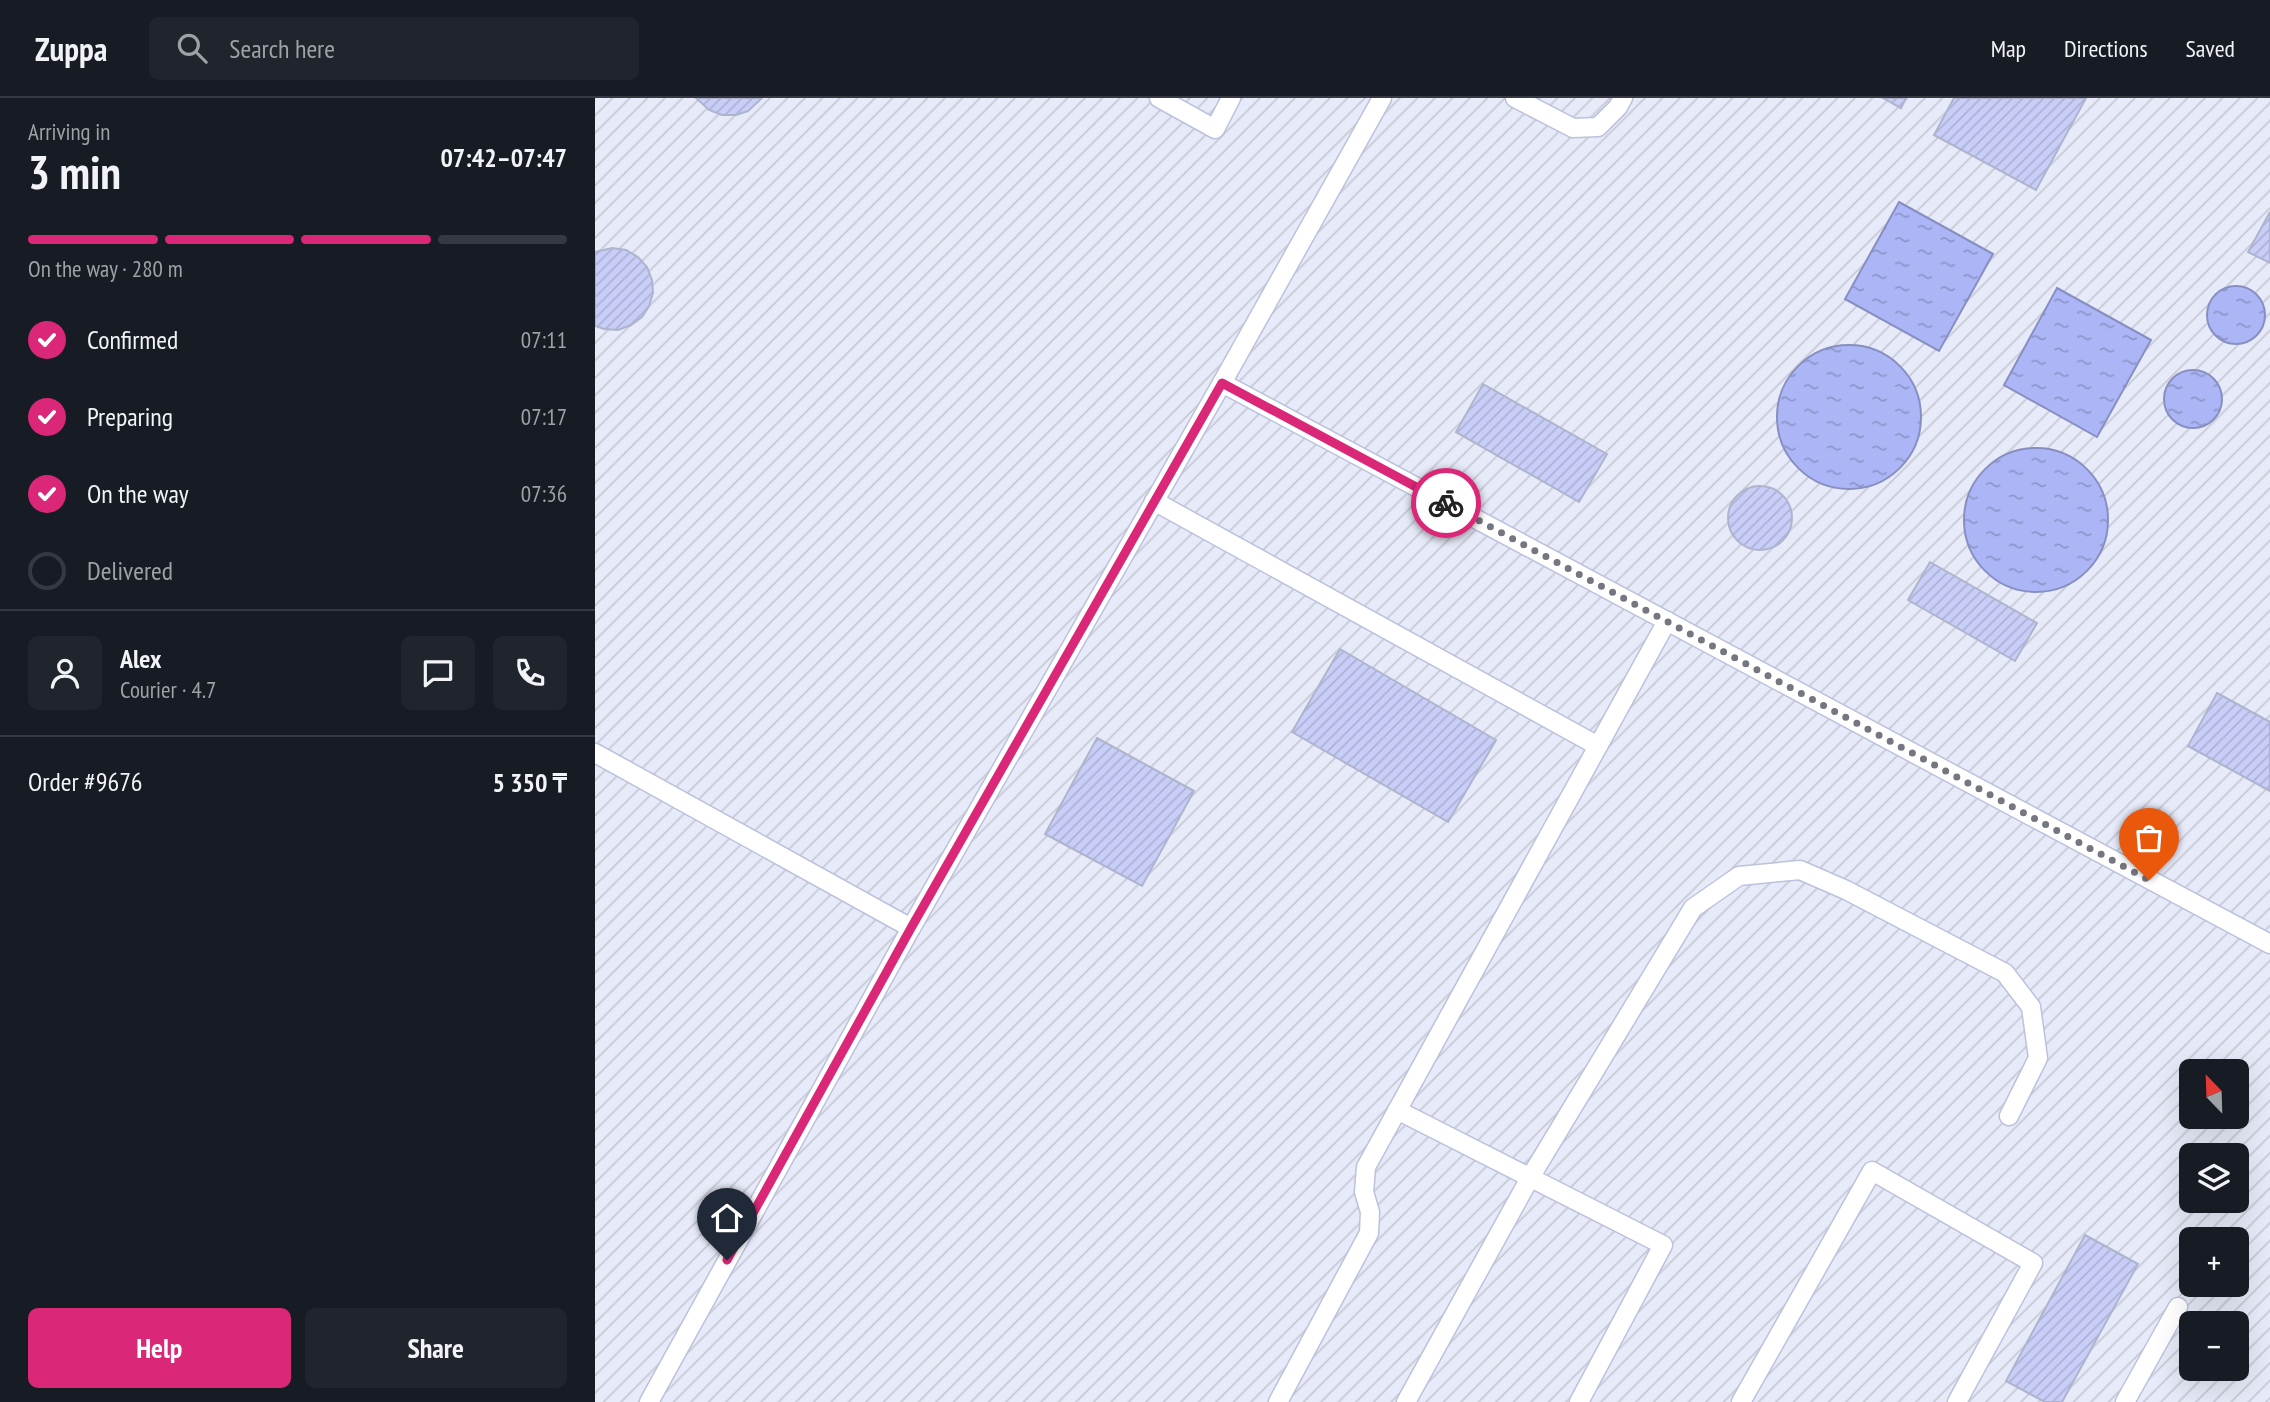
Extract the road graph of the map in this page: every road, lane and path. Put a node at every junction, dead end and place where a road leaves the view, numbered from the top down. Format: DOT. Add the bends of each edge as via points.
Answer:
graph roads {
  1 [pos="1160,98"];
  2 [pos="1231,98"];
  3 [pos="1382,98"];
  4 [pos="1515,98"];
  5 [pos="1623,98"];
  6 [pos="1222,383"];
  7 [pos="1154,501"];
  8 [pos="1667,621"];
  9 [pos="1598,746"];
  10 [pos="595,753"];
  11 [pos="911,928"];
  12 [pos="2270,944"];
  13 [pos="1397,1110"];
  14 [pos="2009,1116"];
  15 [pos="1531,1176"];
  16 [pos="2178,1307"];
  17 [pos="649,1402"];
  18 [pos="1278,1402"];
  19 [pos="1406,1402"];
  20 [pos="1579,1402"];
  21 [pos="1741,1402"];
  22 [pos="1957,1402"];
  23 [pos="2125,1402"];
  1 -- 2 [label="lane" via="1215,129"];
  3 -- 6 [label="lane"];
  4 -- 5 [label="lane" via="1573,128 1598,127"];
  6 -- 7 [label="lane"];
  6 -- 8 [label="lane"];
  7 -- 9 [label="lane"];
  7 -- 11 [label="lane"];
  8 -- 9 [label="lane"];
  8 -- 12 [label="lane"];
  9 -- 13 [label="lane"];
  10 -- 11 [label="lane"];
  11 -- 17 [label="lane"];
  13 -- 15 [label="lane"];
  13 -- 18 [label="lane" via="1366,1167 1369,1233"];
  14 -- 15 [label="lane" via="2038,1058 2031,1007 2005,973 1800,870 1739,876 1693,908"];
  15 -- 19 [label="lane"];
  15 -- 20 [label="lane" via="1663,1245"];
  16 -- 23 [label="lane"];
  21 -- 22 [label="lane" via="1872,1171 2033,1262"];
}
